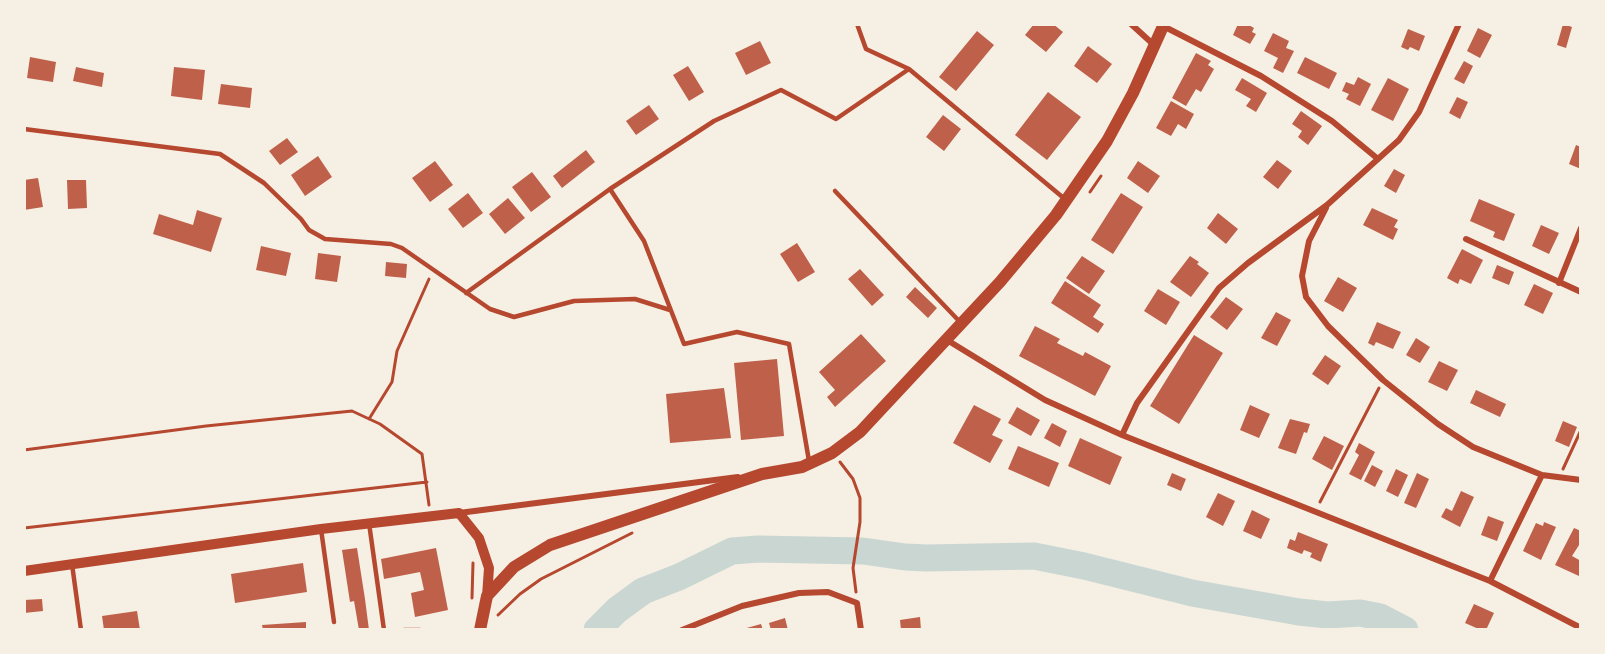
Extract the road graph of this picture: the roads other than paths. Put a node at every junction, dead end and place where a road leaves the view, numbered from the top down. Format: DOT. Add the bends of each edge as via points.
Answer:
graph roads {
  1 [pos="857,24"];
  2 [pos="1131,24"];
  3 [pos="1459,24"];
  4 [pos="1163,25"];
  5 [pos="1154,45"];
  6 [pos="909,69"];
  7 [pos="24,129"];
  8 [pos="1378,159"];
  9 [pos="610,189"];
  10 [pos="835,191"];
  11 [pos="1066,200"];
  12 [pos="1327,205"];
  13 [pos="1581,228"];
  14 [pos="1466,239"];
  15 [pos="1559,283"];
  16 [pos="1581,292"];
  17 [pos="466,293"];
  18 [pos="670,310"];
  19 [pos="962,324"];
  20 [pos="947,340"];
  21 [pos="1122,435"];
  22 [pos="809,464"];
  23 [pos="762,474"];
  24 [pos="1542,475"];
  25 [pos="1581,480"];
  26 [pos="459,513"];
  27 [pos="369,523"];
  28 [pos="321,529"];
  29 [pos="72,564"];
  30 [pos="24,571"];
  31 [pos="1490,581"];
  32 [pos="487,596"];
  33 [pos="334,622"];
  34 [pos="1581,628"];
  35 [pos="81,630"];
  36 [pos="384,630"];
  37 [pos="404,630"];
  38 [pos="420,630"];
  39 [pos="480,630"];
  40 [pos="682,630"];
  41 [pos="861,630"];
  1 -- 6 [label="lane" via="866,49"];
  2 -- 5 [label="street"];
  3 -- 8 [label="street" via="1419,112 1399,140"];
  4 -- 5 [label="main road"];
  4 -- 8 [label="street" via="1260,76 1332,122"];
  5 -- 11 [label="main road" via="1107,141"];
  6 -- 9 [label="lane" via="836,119 781,90 714,121"];
  6 -- 11 [label="lane"];
  7 -- 17 [label="lane" via="220,154 264,183 309,230 325,239 402,248"];
  8 -- 12 [label="street"];
  9 -- 17 [label="lane"];
  9 -- 18 [label="lane" via="644,241"];
  10 -- 19 [label="lane"];
  11 -- 19 [label="main road"];
  12 -- 21 [label="street" via="1219,288 1137,403"];
  12 -- 24 [label="street" via="1309,241 1302,276 1306,297 1328,326 1383,380 1438,424 1473,447"];
  13 -- 15 [label="street"];
  14 -- 15 [label="street"];
  15 -- 16 [label="street"];
  17 -- 18 [label="lane" via="490,309 514,317 574,301 635,299"];
  18 -- 22 [label="lane" via="684,344 736,332 789,344"];
  19 -- 20 [label="main road"];
  20 -- 21 [label="street" via="1045,400"];
  20 -- 22 [label="main road" via="836,458"];
  21 -- 31 [label="street"];
  22 -- 23 [label="main road"];
  23 -- 26 [label="street"];
  23 -- 32 [label="main road" via="550,545 514,567"];
  24 -- 25 [label="street"];
  24 -- 31 [label="street"];
  26 -- 27 [label="street"];
  26 -- 32 [label="street" via="479,538 489,568"];
  27 -- 28 [label="street"];
  27 -- 36 [label="lane"];
  28 -- 29 [label="street"];
  28 -- 33 [label="lane"];
  29 -- 30 [label="street"];
  29 -- 35 [label="lane"];
  31 -- 34 [label="street"];
  32 -- 39 [label="main road"];
  37 -- 38 [label="lane"];
  40 -- 41 [label="street" via="742,606 799,593 828,592 858,603"];
}
